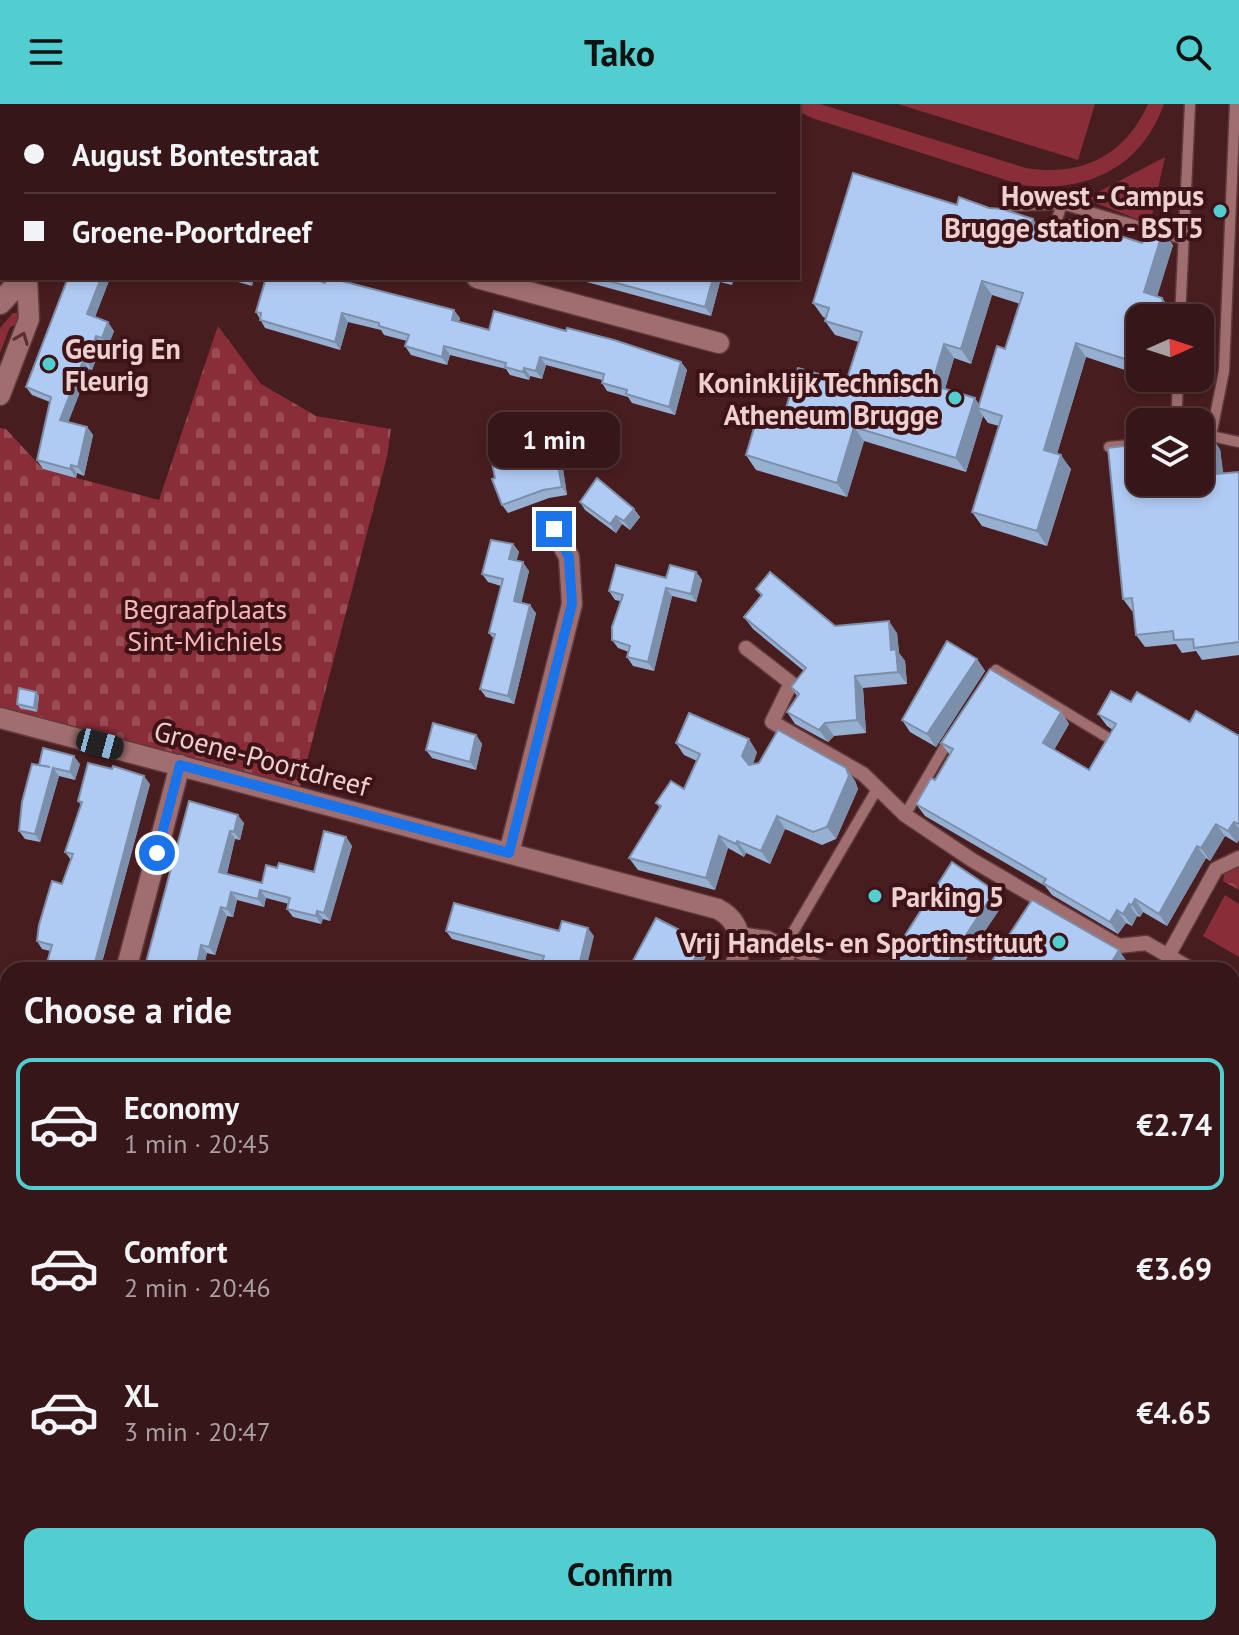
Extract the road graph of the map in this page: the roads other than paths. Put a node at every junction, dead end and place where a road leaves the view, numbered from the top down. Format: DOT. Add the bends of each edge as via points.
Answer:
graph roads {
  1 [pos="1190,104"];
  2 [pos="1235,104"];
  3 [pos="1062,204"];
  4 [pos="1002,215"];
  5 [pos="1183,239"];
  6 [pos="1050,241"];
  7 [pos="23,280"];
  8 [pos="25,280"];
  9 [pos="484,280"];
  10 [pos="0,303"];
  11 [pos="1181,304"];
  12 [pos="719,343"];
  13 [pos="1177,392"];
  14 [pos="0,395"];
  15 [pos="1177,405"];
  16 [pos="1214,408"];
  17 [pos="1214,438"];
  18 [pos="1239,442"];
  19 [pos="1126,445"];
  20 [pos="1109,447"];
  21 [pos="554,529"];
  22 [pos="746,648"];
  23 [pos="980,693"];
  24 [pos="0,718"];
  25 [pos="956,728"];
  26 [pos="1105,736"];
  27 [pos="180,765"];
  28 [pos="877,789"];
  29 [pos="905,815"];
  30 [pos="509,853"];
  31 [pos="1239,858"];
  32 [pos="739,932"];
  33 [pos="790,947"];
  34 [pos="1168,956"];
  35 [pos="128,962"];
  36 [pos="737,962"];
  37 [pos="783,962"];
  38 [pos="815,962"];
  39 [pos="1179,962"];
  1 -- 5 [label="lane"];
  2 -- 16 [label="lane" via="1224,371"];
  3 -- 4 [label="lane" via="1006,206"];
  3 -- 5 [label="lane"];
  3 -- 6 [label="lane"];
  5 -- 11 [label="lane"];
  7 -- 10 [label="street"];
  14 -- 8 [label="street, one-way" via="29,319"];
  9 -- 12 [label="street"];
  13 -- 15 [label="lane"];
  17 -- 18 [label="lane"];
  19 -- 20 [label="lane"];
  21 -- 30 [label="street" via="569,557 572,604"];
  22 -- 28 [label="street" via="791,683 772,722 777,733 863,774"];
  23 -- 26 [label="lane" via="996,670"];
  24 -- 27 [label="street, Groene-Poortdreef"];
  25 -- 29 [label="lane"];
  27 -- 30 [label="street, Groene-Poortdreef"];
  27 -- 35 [label="street"];
  28 -- 29 [label="street"];
  28 -- 33 [label="lane"];
  29 -- 34 [label="street" via="1034,904 1119,946 1146,943"];
  30 -- 32 [label="street, Groene-Poortdreef" via="718,909"];
  31 -- 34 [label="street" via="1216,869"];
  32 -- 33 [label="lane" via="768,936"];
  32 -- 36 [label="street"];
  33 -- 37 [label="lane"];
  33 -- 38 [label="lane"];
  34 -- 39 [label="street"];
}
